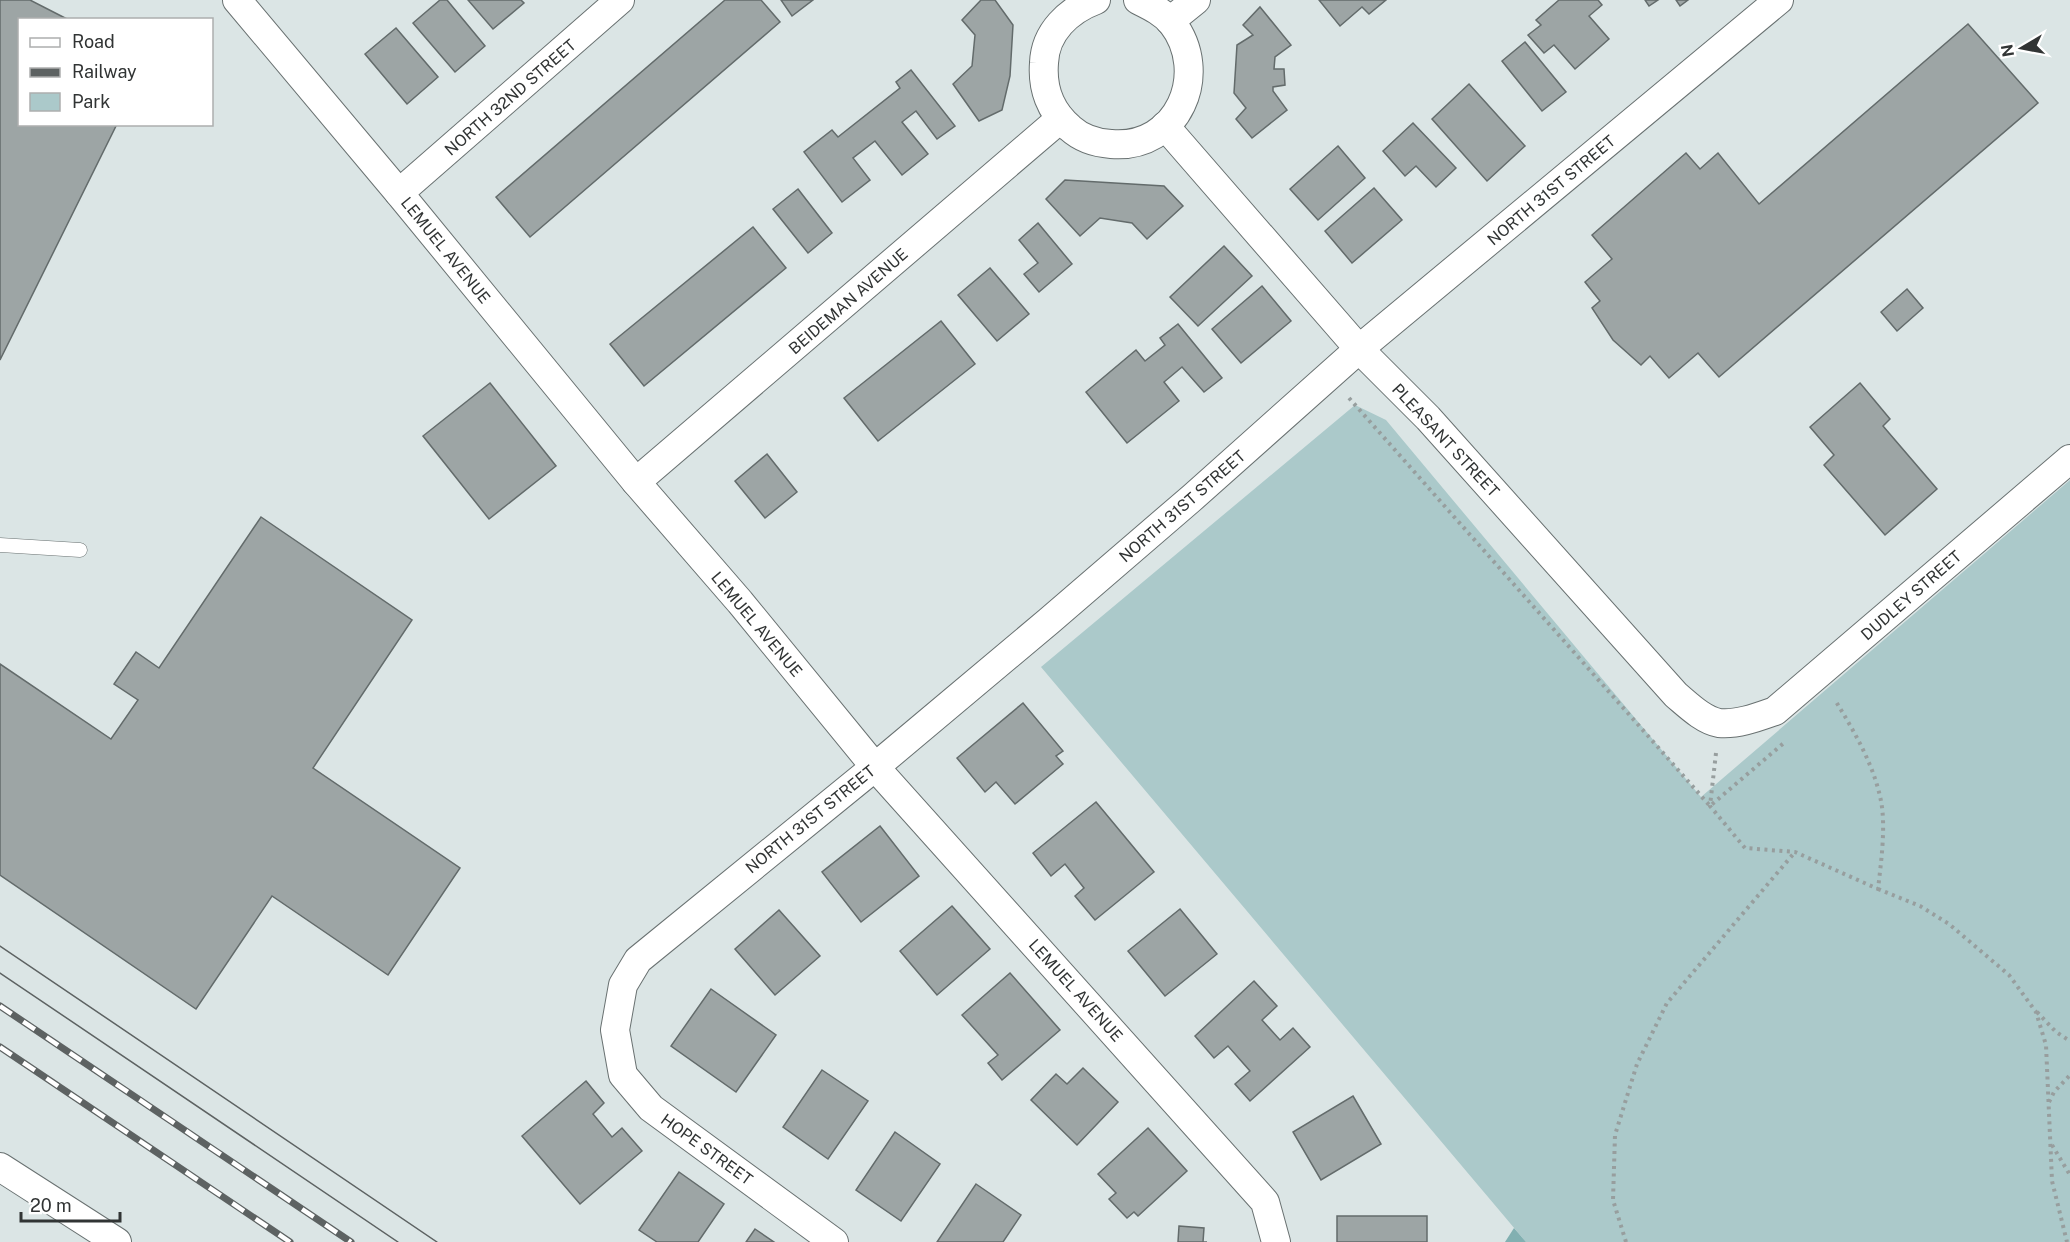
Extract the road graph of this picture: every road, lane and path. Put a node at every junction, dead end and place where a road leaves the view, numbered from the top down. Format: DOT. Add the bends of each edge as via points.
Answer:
graph roads {
  1 [pos="237,0"];
  2 [pos="620,0"];
  3 [pos="1096,0"];
  4 [pos="1138,0"];
  5 [pos="1196,0"];
  6 [pos="1779,0"];
  7 [pos="1058,9"];
  8 [pos="1170,21"];
  9 [pos="1060,119"];
  10 [pos="1165,126"];
  11 [pos="399,193"];
  12 [pos="1359,349"];
  13 [pos="1347,395"];
  14 [pos="2070,459"];
  15 [pos="636,482"];
  16 [pos="0,544"];
  17 [pos="80,550"];
  18 [pos="1819,674"];
  19 [pos="1732,722"];
  20 [pos="875,767"];
  21 [pos="1710,806"];
  22 [pos="1795,852"];
  23 [pos="1878,889"];
  24 [pos="2036,1012"];
  25 [pos="615,1030"];
  26 [pos="2070,1041"];
  27 [pos="2070,1075"];
  28 [pos="2048,1102"];
  29 [pos="2050,1142"];
  30 [pos="0,1167"];
  31 [pos="2070,1175"];
  32 [pos="117,1242"];
  33 [pos="834,1242"];
  34 [pos="1276,1242"];
  35 [pos="1626,1242"];
  36 [pos="2067,1242"];
  1 -- 11 [label="street, LEMUEL AVENUE"];
  2 -- 11 [label="street, NORTH 32ND STREET"];
  3 -- 7 [label="street"];
  4 -- 8 [label="street"];
  5 -- 8 [label="street"];
  6 -- 12 [label="street, NORTH 31ST STREET"];
  7 -- 9 [label="street" via="1044,56 1043,78 1048,100"];
  8 -- 10 [label="street" via="1183,40 1190,63 1189,86 1180,108"];
  9 -- 10 [label="street" via="1078,135 1100,143 1123,145 1146,139"];
  9 -- 15 [label="street, BEIDEMAN AVENUE"];
  10 -- 12 [label="street, PLEASANT STREET"];
  11 -- 15 [label="street, LEMUEL AVENUE"];
  12 -- 19 [label="street, PLEASANT STREET" via="1428,418 1676,695 1700,714"];
  12 -- 20 [label="street, NORTH 31ST STREET" via="1193,497"];
  13 -- 21 [label="path"];
  14 -- 18 [label="street, DUDLEY STREET"];
  15 -- 20 [label="street, LEMUEL AVENUE"];
  16 -- 17 [label="lane"];
  18 -- 19 [label="street, DUDLEY STREET" via="1775,711"];
  18 -- 23 [label="path" via="1865,756 1881,802"];
  19 -- 21 [label="path"];
  20 -- 25 [label="street, NORTH 31ST STREET" via="638,960 623,986"];
  20 -- 34 [label="street, LEMUEL AVENUE" via="1265,1202"];
  21 -- 22 [label="path" via="1745,848"];
  22 -- 23 [label="path"];
  22 -- 35 [label="path" via="1667,1003 1637,1064 1615,1136 1613,1200"];
  23 -- 24 [label="path" via="1920,906 1949,924 2009,975"];
  24 -- 26 [label="path"];
  24 -- 28 [label="path" via="2046,1045"];
  25 -- 33 [label="street, HOPE STREET" via="623,1075 651,1108"];
  27 -- 28 [label="path"];
  28 -- 29 [label="path"];
  29 -- 31 [label="path"];
  29 -- 36 [label="path" via="2052,1182"];
  30 -- 32 [label="street"];
}
